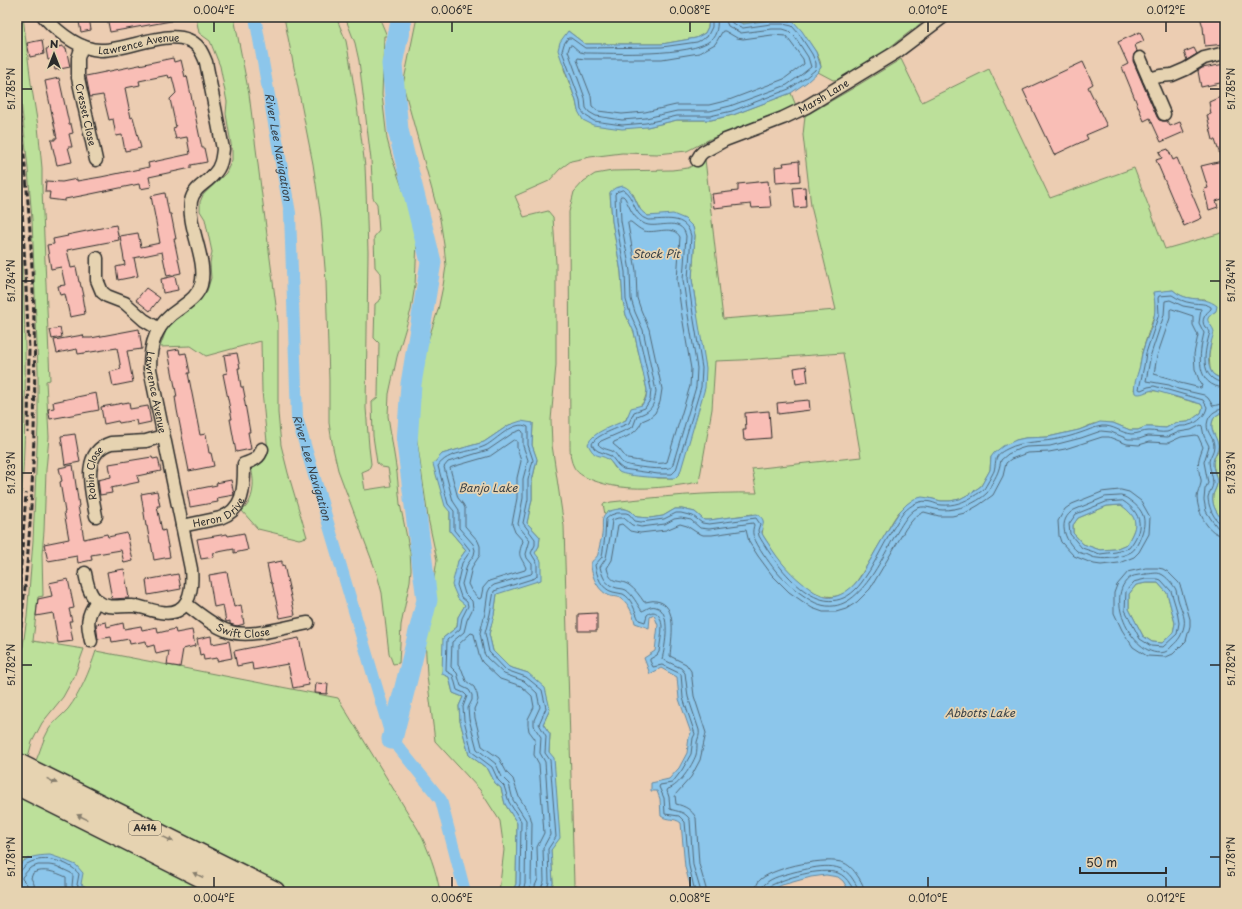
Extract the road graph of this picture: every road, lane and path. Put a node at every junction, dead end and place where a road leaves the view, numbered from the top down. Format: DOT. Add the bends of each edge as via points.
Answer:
graph roads {
  1 [pos="44,17"];
  2 [pos="943,17"];
  3 [pos="82,46"];
  4 [pos="1225,53"];
  5 [pos="1140,58"];
  6 [pos="1149,79"];
  7 [pos="1164,114"];
  8 [pos="96,160"];
  9 [pos="697,160"];
  10 [pos="96,258"];
  11 [pos="159,329"];
  12 [pos="163,436"];
  13 [pos="262,449"];
  14 [pos="96,516"];
  15 [pos="182,526"];
  16 [pos="85,573"];
  17 [pos="97,601"];
  18 [pos="186,604"];
  19 [pos="308,623"];
  20 [pos="91,642"];
  21 [pos="17,764"];
  22 [pos="17,784"];
  23 [pos="233,892"];
  24 [pos="274,892"];
  1 -- 3 [label="street, Lawrence Avenue" via="53,27"];
  2 -- 9 [label="street, Marsh Lane" via="898,51 806,108 725,140 703,152"];
  3 -- 8 [label="street, Cresset Close" via="78,58 78,73"];
  3 -- 11 [label="street, Lawrence Avenue" via="107,50 178,37 195,44 206,62 223,149 222,161 217,171 196,190 191,203 202,272 201,285 196,296 170,315"];
  4 -- 6 [label="street" via="1204,58 1172,75"];
  5 -- 6 [label="street"];
  6 -- 7 [label="street"];
  10 -- 11 [label="street" via="97,280 102,292 125,303"];
  11 -- 12 [label="street, Lawrence Avenue" via="150,352 150,369"];
  12 -- 14 [label="street, Robin Close" via="146,441 105,444 100,448 92,461 89,474"];
  12 -- 15 [label="street, Lawrence Avenue"];
  13 -- 15 [label="street, Heron Drive" via="257,458 244,464 243,492 233,511 220,518"];
  15 -- 18 [label="street, Lawrence Avenue" via="192,580"];
  16 -- 17 [label="street" via="92,596"];
  17 -- 18 [label="street" via="104,606 133,606 164,613 178,611"];
  17 -- 20 [label="street" via="89,613"];
  18 -- 19 [label="street, Swift Close" via="228,632 251,634"];
  21 -- 24 [label="highway, A414, one-way"];
  23 -- 22 [label="highway, A414, one-way"];
}
